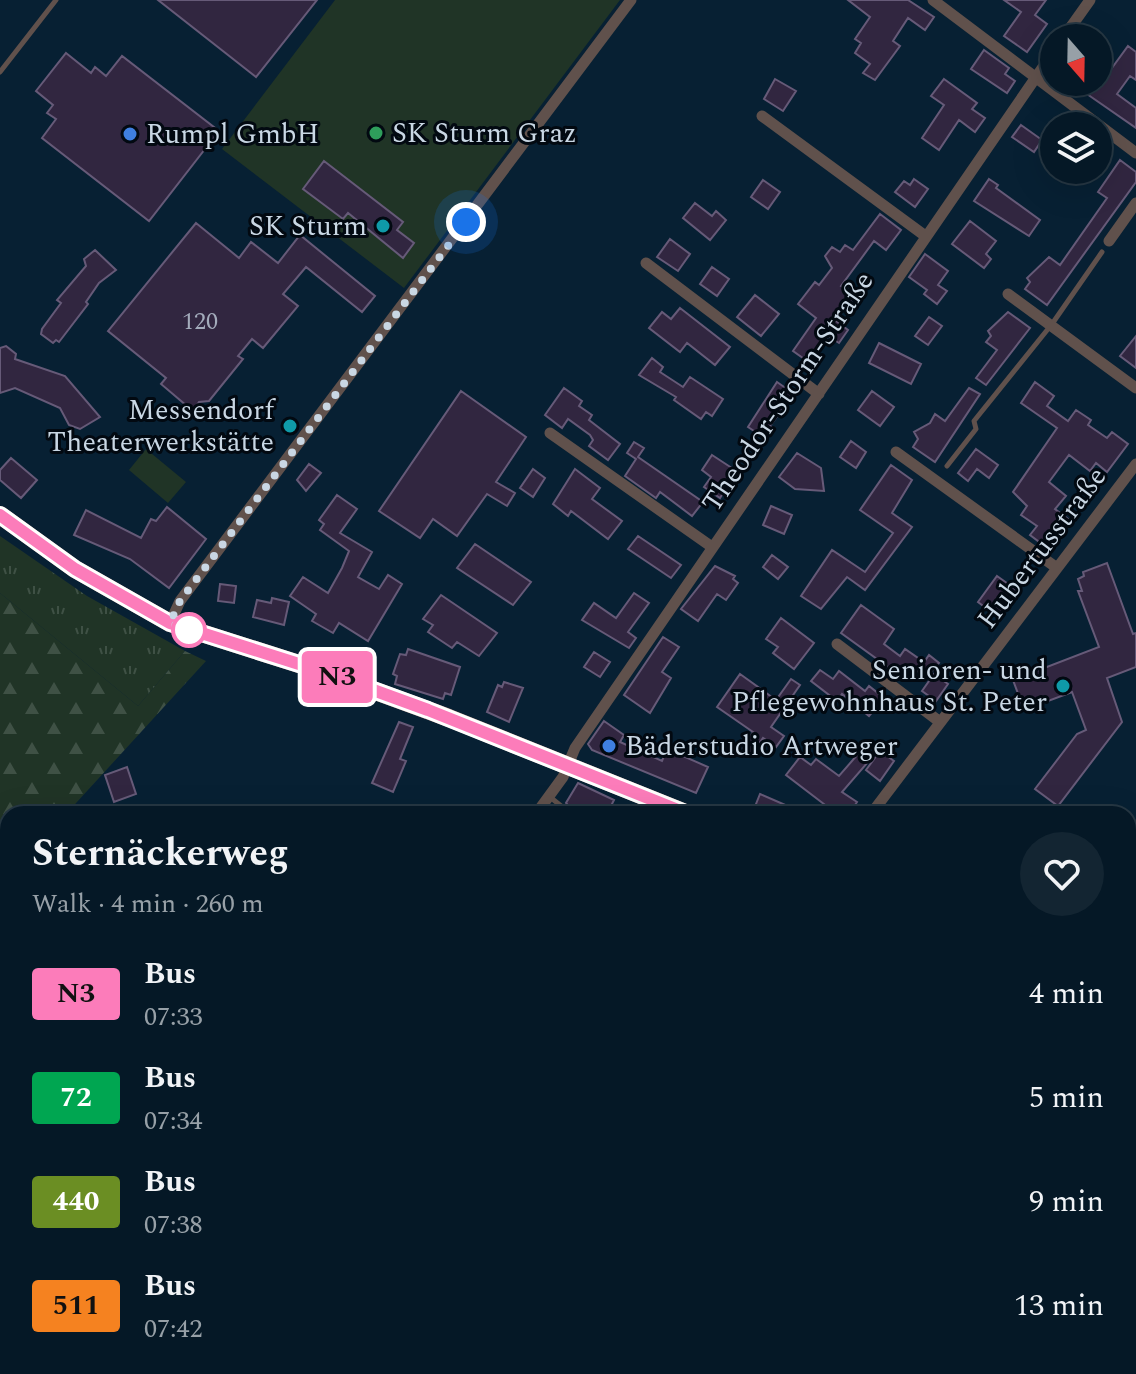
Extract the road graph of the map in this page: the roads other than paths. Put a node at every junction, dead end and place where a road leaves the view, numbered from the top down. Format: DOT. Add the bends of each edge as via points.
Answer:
graph roads {
  1 [pos="56,0"];
  2 [pos="631,0"];
  3 [pos="933,0"];
  4 [pos="1090,0"];
  5 [pos="1073,24"];
  6 [pos="1040,70"];
  7 [pos="0,72"];
  8 [pos="1036,76"];
  9 [pos="762,116"];
  10 [pos="1136,153"];
  11 [pos="1136,203"];
  12 [pos="924,235"];
  13 [pos="1109,241"];
  14 [pos="1102,252"];
  15 [pos="646,263"];
  16 [pos="1008,294"];
  17 [pos="1052,324"];
  18 [pos="1136,388"];
  19 [pos="819,394"];
  20 [pos="550,433"];
  21 [pos="896,452"];
  22 [pos="1136,464"];
  23 [pos="947,466"];
  24 [pos="0,515"];
  25 [pos="712,547"];
  26 [pos="1057,568"];
  27 [pos="170,623"];
  28 [pos="837,644"];
  29 [pos="940,722"];
  30 [pos="568,764"];
  31 [pos="549,797"];
  32 [pos="542,806"];
  33 [pos="561,806"];
  34 [pos="648,806"];
  35 [pos="877,806"];
  1 -- 7 [label="lane"];
  2 -- 27 [label="street" via="180,601"];
  3 -- 8 [label="street"];
  4 -- 5 [label="street"];
  6 -- 8 [label="street, Theodor-Storm-Straße"];
  8 -- 10 [label="street"];
  8 -- 12 [label="street, Theodor-Storm-Straße"];
  9 -- 12 [label="street"];
  11 -- 13 [label="street"];
  12 -- 19 [label="street, Theodor-Storm-Straße"];
  14 -- 17 [label="lane"];
  15 -- 19 [label="street"];
  16 -- 17 [label="street"];
  17 -- 18 [label="street"];
  17 -- 23 [label="lane" via="974,421 976,429"];
  19 -- 25 [label="street, Theodor-Storm-Straße"];
  20 -- 25 [label="street"];
  21 -- 26 [label="street"];
  22 -- 26 [label="street, Hubertusstraße"];
  24 -- 27 [label="main road" via="75,569"];
  25 -- 30 [label="street, Theodor-Storm-Straße"];
  26 -- 29 [label="street, Hubertusstraße"];
  27 -- 30 [label="main road" via="321,671"];
  28 -- 29 [label="street"];
  29 -- 35 [label="street, Hubertusstraße"];
  30 -- 31 [label="street, Theodor-Storm-Straße"];
  30 -- 34 [label="main road"];
  31 -- 32 [label="street, Theodor-Storm-Straße"];
  31 -- 33 [label="lane"];
}
